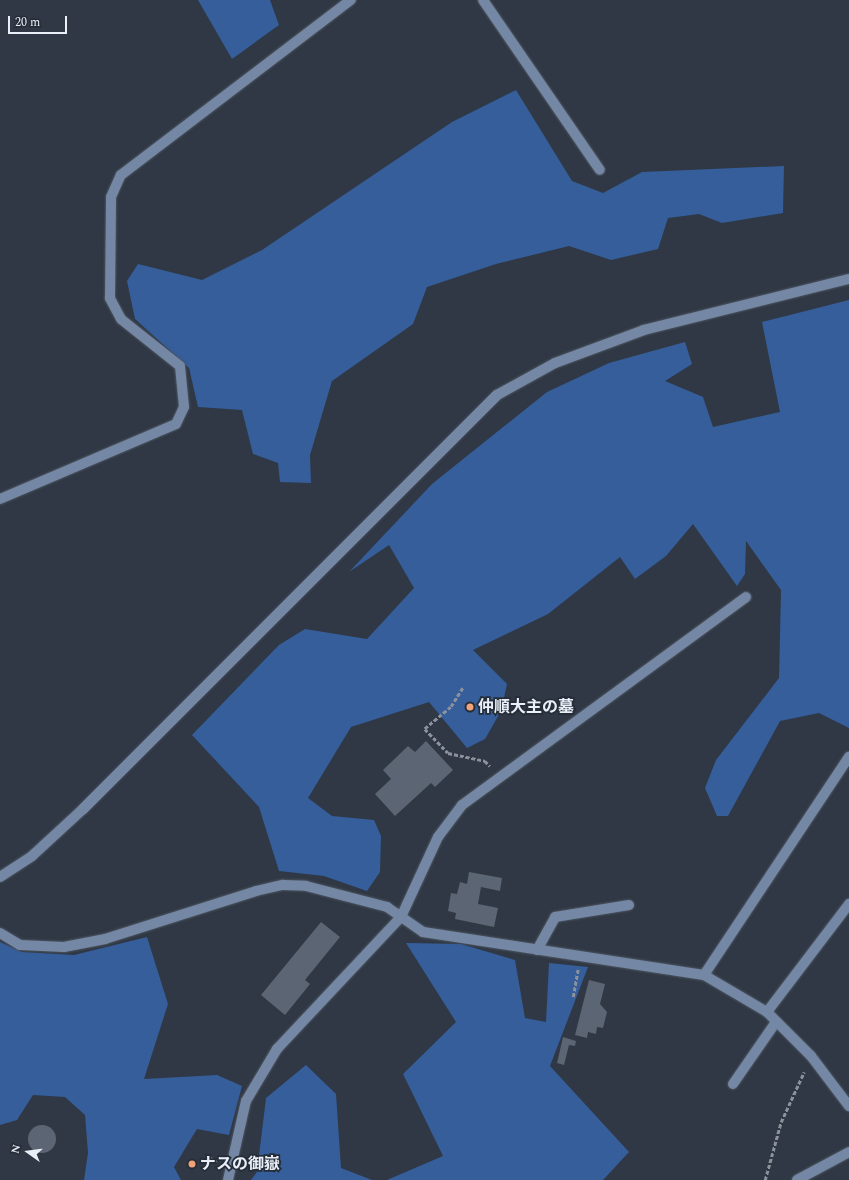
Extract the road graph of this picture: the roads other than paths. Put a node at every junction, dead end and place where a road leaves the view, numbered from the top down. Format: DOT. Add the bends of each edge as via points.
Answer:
graph roads {
  1 [pos="351,0"];
  2 [pos="483,0"];
  3 [pos="600,170"];
  4 [pos="849,279"];
  5 [pos="0,499"];
  6 [pos="746,597"];
  7 [pos="849,757"];
  8 [pos="0,876"];
  9 [pos="629,904"];
  10 [pos="849,904"];
  11 [pos="401,917"];
  12 [pos="0,932"];
  13 [pos="537,950"];
  14 [pos="704,975"];
  15 [pos="767,1012"];
  16 [pos="776,1022"];
  17 [pos="733,1084"];
  18 [pos="849,1106"];
  19 [pos="849,1152"];
  20 [pos="228,1180"];
  21 [pos="797,1180"];
  1 -- 5 [label="street" via="121,175 111,197 110,298 120,319 180,366 185,387 184,407 176,424"];
  2 -- 3 [label="street"];
  4 -- 8 [label="street" via="644,330 555,363 497,395 83,809 32,856"];
  6 -- 11 [label="street" via="462,805 438,837"];
  7 -- 14 [label="street"];
  9 -- 13 [label="street" via="555,917"];
  10 -- 15 [label="street"];
  11 -- 12 [label="street" via="380,905 306,886 283,885 105,939 64,946 20,945"];
  11 -- 13 [label="street" via="423,932"];
  11 -- 20 [label="street" via="277,1049 246,1101"];
  13 -- 14 [label="street"];
  14 -- 15 [label="street"];
  15 -- 16 [label="street"];
  16 -- 17 [label="street"];
  16 -- 18 [label="street" via="811,1056"];
  19 -- 21 [label="street"];
}
